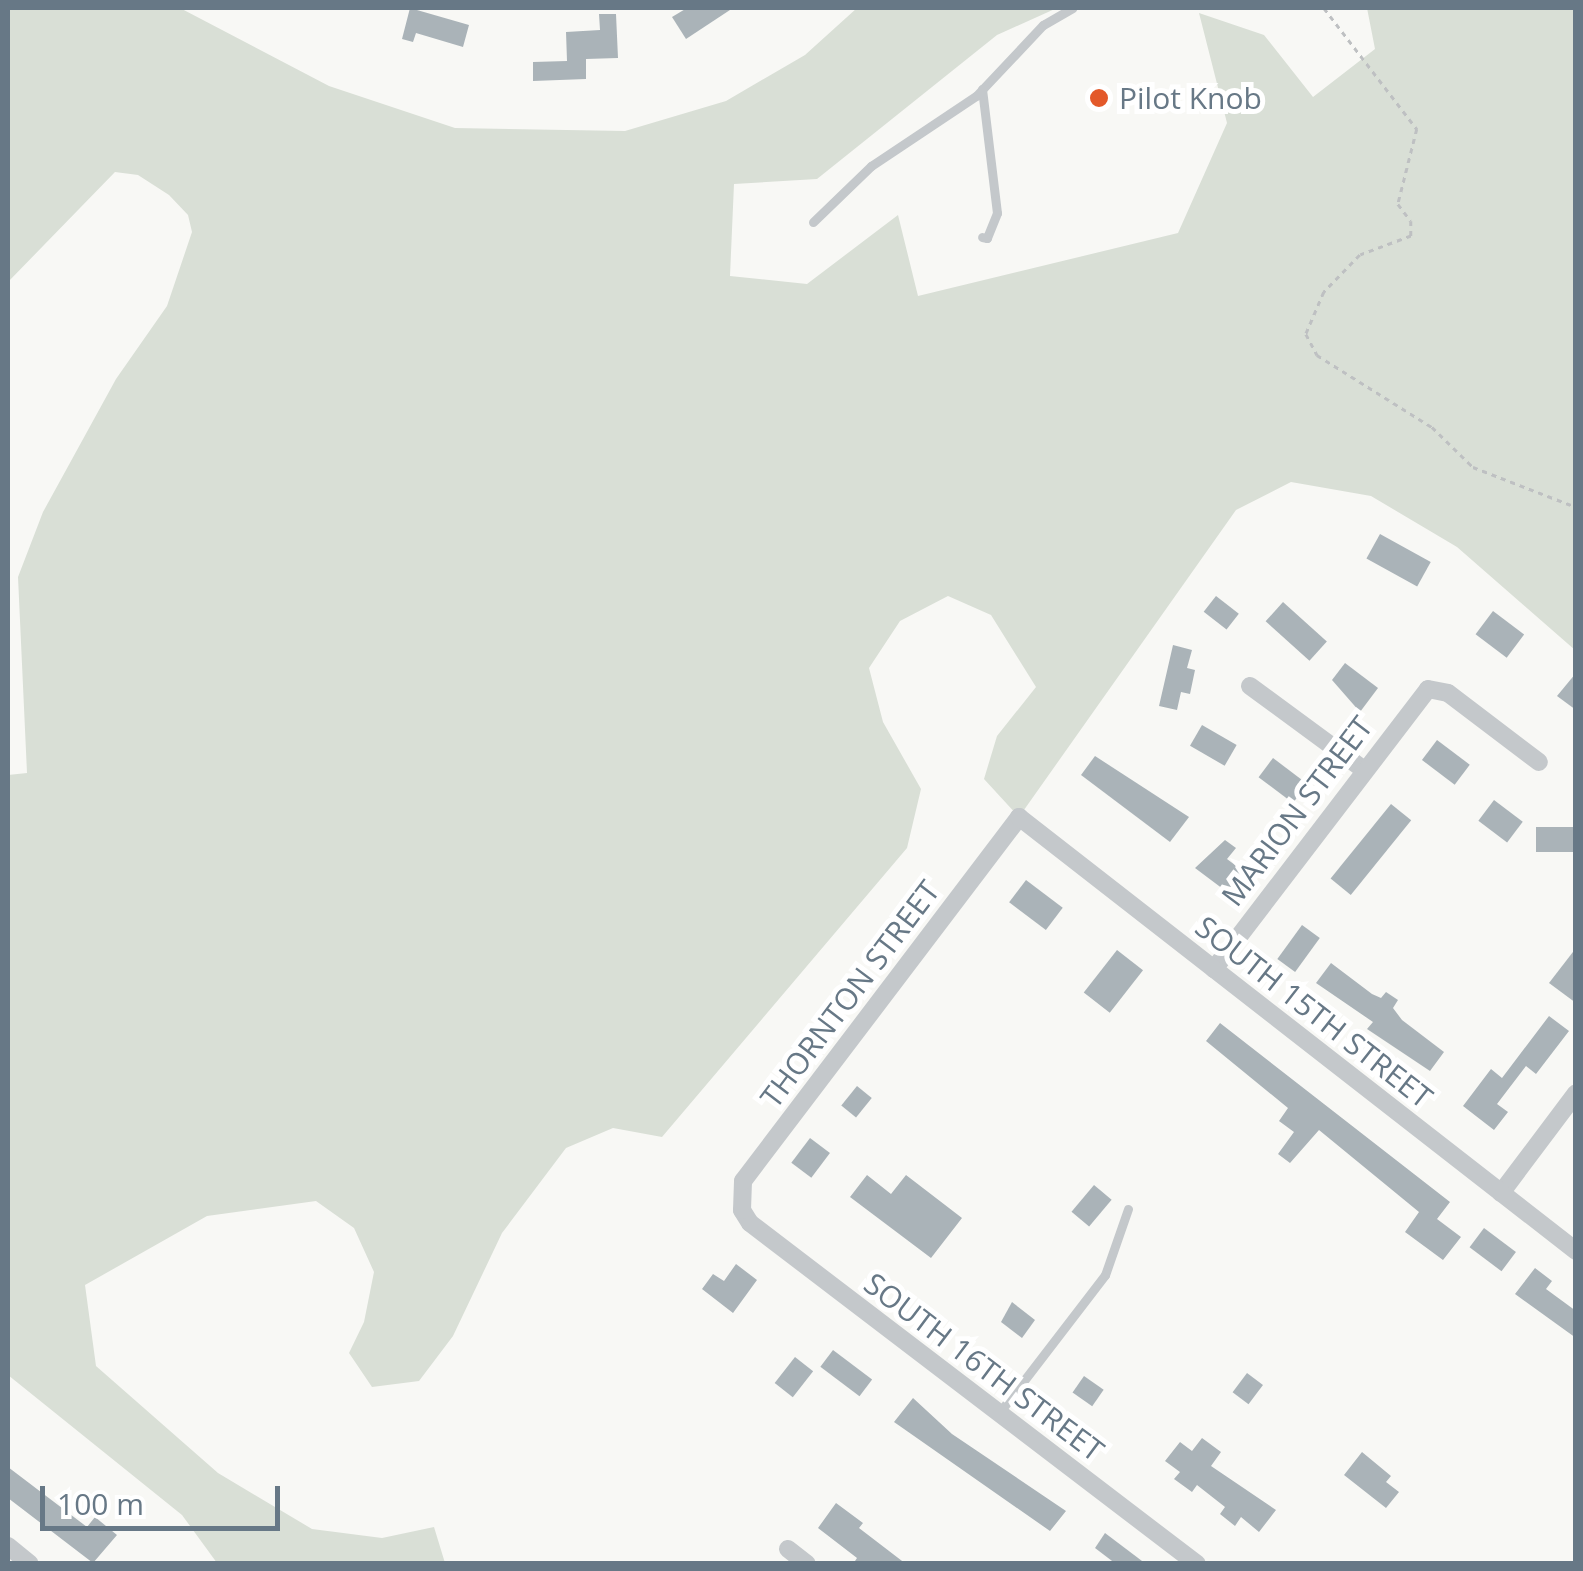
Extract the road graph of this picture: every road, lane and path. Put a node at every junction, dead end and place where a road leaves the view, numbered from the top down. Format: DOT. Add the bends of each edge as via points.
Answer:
graph roads {
  1 [pos="1072,8"];
  2 [pos="1324,8"];
  3 [pos="982,90"];
  4 [pos="814,222"];
  5 [pos="982,237"];
  6 [pos="1576,507"];
  7 [pos="1250,686"];
  8 [pos="1538,762"];
  9 [pos="1364,769"];
  10 [pos="1019,817"];
  11 [pos="1214,969"];
  12 [pos="1576,1093"];
  13 [pos="1501,1193"];
  14 [pos="1128,1209"];
  15 [pos="742,1210"];
  16 [pos="1576,1251"];
  17 [pos="999,1413"];
  18 [pos="8,1546"];
  19 [pos="788,1549"];
  20 [pos="30,1564"];
  21 [pos="807,1564"];
  22 [pos="1197,1564"];
  1 -- 3 [label="lane" via="1043,25"];
  2 -- 6 [label="path" via="1417,129 1398,204 1411,221 1411,236 1360,256 1324,292 1306,334 1317,355 1432,427 1473,468"];
  3 -- 4 [label="lane" via="871,166"];
  3 -- 5 [label="lane" via="998,213"];
  7 -- 9 [label="street"];
  8 -- 9 [label="street, MARION STREET" via="1448,693 1428,689"];
  9 -- 11 [label="street, MARION STREET"];
  10 -- 11 [label="street, SOUTH 15TH STREET"];
  10 -- 15 [label="street, THORNTON STREET" via="743,1181"];
  11 -- 13 [label="street, SOUTH 15TH STREET"];
  12 -- 13 [label="street"];
  13 -- 16 [label="street, SOUTH 15TH STREET"];
  14 -- 17 [label="lane" via="1105,1276"];
  15 -- 17 [label="street, SOUTH 16TH STREET" via="750,1224"];
  17 -- 22 [label="street, SOUTH 16TH STREET"];
  18 -- 20 [label="street"];
  19 -- 21 [label="street"];
}
